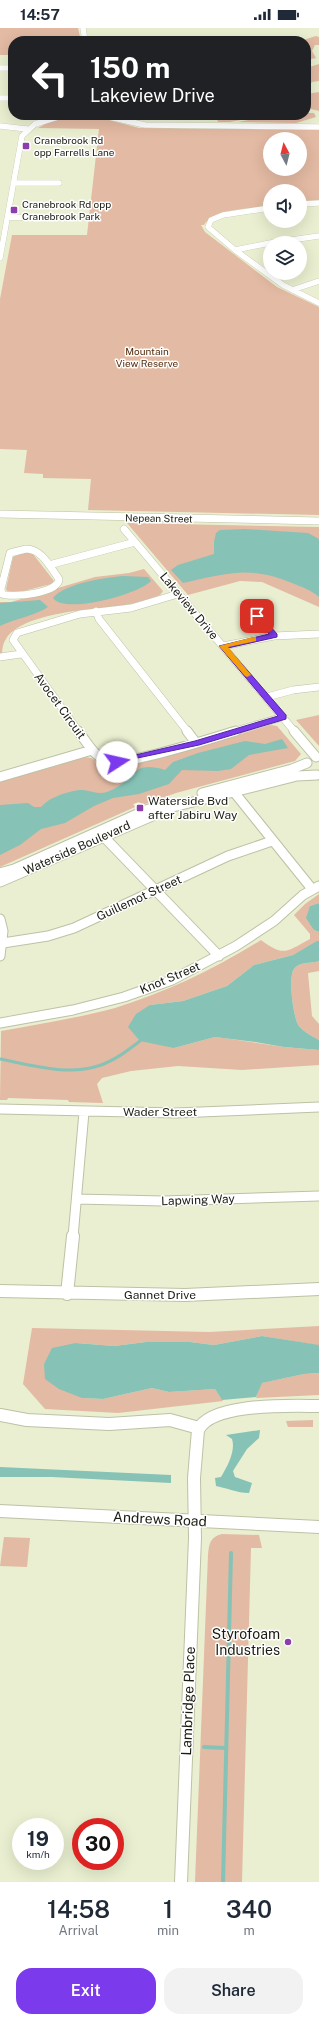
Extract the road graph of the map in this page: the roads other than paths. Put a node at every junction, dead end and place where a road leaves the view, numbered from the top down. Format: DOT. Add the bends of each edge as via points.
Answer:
graph roads {
  1 [pos="48,120"];
  2 [pos="122,120"];
  3 [pos="0,126"];
  4 [pos="319,127"];
  5 [pos="27,129"];
  6 [pos="13,183"];
  7 [pos="59,183"];
  8 [pos="319,203"];
  9 [pos="307,204"];
  10 [pos="263,209"];
  11 [pos="8,217"];
  12 [pos="54,218"];
  13 [pos="319,236"];
  14 [pos="307,238"];
  15 [pos="263,244"];
  16 [pos="235,250"];
  17 [pos="0,258"];
  18 [pos="319,281"];
  19 [pos="292,290"];
  20 [pos="319,303"];
  21 [pos="0,514"];
  22 [pos="319,521"];
  23 [pos="124,529"];
  24 [pos="135,542"];
  25 [pos="49,565"];
  26 [pos="178,594"];
  27 [pos="250,608"];
  28 [pos="96,611"];
  29 [pos="319,634"];
  30 [pos="274,636"];
  31 [pos="223,646"];
  32 [pos="21,654"];
  33 [pos="0,657"];
  34 [pos="319,687"];
  35 [pos="267,697"];
  36 [pos="283,717"];
  37 [pos="196,743"];
  38 [pos="92,750"];
  39 [pos="317,756"];
  40 [pos="307,763"];
  41 [pos="318,775"];
  42 [pos="1,777"];
  43 [pos="7,784"];
  44 [pos="234,792"];
  45 [pos="104,837"];
  46 [pos="272,841"];
  47 [pos="0,873"];
  48 [pos="0,882"];
  49 [pos="316,888"];
  50 [pos="156,890"];
  51 [pos="0,919"];
  52 [pos="3,943"];
  53 [pos="0,956"];
  54 [pos="220,956"];
  55 [pos="0,1023"];
  56 [pos="319,1108"];
  57 [pos="0,1109"];
  58 [pos="84,1112"];
  59 [pos="319,1196"];
  60 [pos="77,1199"];
  61 [pos="319,1289"];
  62 [pos="0,1291"];
  63 [pos="67,1294"];
  64 [pos="319,1406"];
  65 [pos="0,1415"];
  66 [pos="199,1428"];
  67 [pos="0,1511"];
  68 [pos="193,1520"];
  69 [pos="319,1527"];
  70 [pos="181,1882"];
  1 -- 5 [label="street"];
  2 -- 4 [label="street" via="145,125"];
  3 -- 5 [label="street"];
  5 -- 6 [label="street" via="21,140"];
  6 -- 7 [label="street"];
  6 -- 11 [label="street"];
  8 -- 9 [label="street"];
  10 -- 16 [label="street" via="223,215 209,221 207,226 210,231"];
  11 -- 12 [label="street"];
  11 -- 17 [label="street"];
  13 -- 14 [label="street"];
  15 -- 16 [label="street"];
  16 -- 19 [label="street"];
  18 -- 19 [label="street"];
  19 -- 20 [label="street"];
  21 -- 22 [label="street, Nepean Street"];
  23 -- 24 [label="street, Lakeview Drive"];
  24 -- 25 [label="street"];
  24 -- 26 [label="street, Lakeview Drive"];
  25 -- 25 [label="street" via="34,549 12,552 8,556 2,594 10,597 19,596 56,586 59,579"];
  26 -- 28 [label="street, Avocet Circuit" via="131,608"];
  26 -- 31 [label="street, Lakeview Drive"];
  27 -- 30 [label="street"];
  28 -- 32 [label="street, Avocet Circuit" via="17,633 13,640"];
  28 -- 37 [label="street" via="99,619"];
  29 -- 30 [label="street"];
  30 -- 31 [label="street"];
  31 -- 35 [label="street, Lakeview Drive"];
  32 -- 33 [label="street"];
  32 -- 38 [label="street, Avocet Circuit"];
  34 -- 35 [label="street"];
  35 -- 36 [label="street, Lakeview Drive"];
  36 -- 37 [label="street, Avocet Circuit"];
  36 -- 39 [label="street, Lakeview Drive"];
  37 -- 38 [label="street, Avocet Circuit" via="117,762 103,759"];
  38 -- 42 [label="street"];
  39 -- 40 [label="street, Waterside Boulevard"];
  40 -- 41 [label="street" via="308,769"];
  40 -- 47 [label="street, Waterside Boulevard" via="146,810"];
  41 -- 44 [label="street, Waterside Boulevard" via="297,776"];
  42 -- 43 [label="street"];
  44 -- 45 [label="street, Waterside Boulevard" via="173,807"];
  44 -- 46 [label="street"];
  45 -- 48 [label="street, Waterside Boulevard"];
  45 -- 50 [label="street"];
  46 -- 49 [label="street"];
  46 -- 50 [label="street, Guillemot Street" via="228,856"];
  49 -- 54 [label="street, Knot Street" via="298,899 274,921"];
  50 -- 52 [label="street, Guillemot Street" via="74,928 42,937"];
  50 -- 54 [label="street"];
  51 -- 52 [label="street"];
  52 -- 53 [label="street"];
  54 -- 55 [label="street, Knot Street" via="172,980 124,997 73,1010"];
  56 -- 58 [label="street, Wader Street"];
  57 -- 58 [label="street, Wader Street"];
  58 -- 60 [label="street"];
  59 -- 60 [label="street, Lapwing Way" via="163,1201"];
  60 -- 63 [label="street"];
  61 -- 63 [label="street, Gannet Drive" via="185,1296"];
  62 -- 63 [label="street, Gannet Drive"];
  64 -- 66 [label="street" via="224,1413 202,1423"];
  65 -- 66 [label="street" via="27,1420 109,1424 170,1420"];
  66 -- 68 [label="street, Lambridge Place" via="196,1443"];
  67 -- 68 [label="main road, Andrews Road"];
  68 -- 69 [label="main road, Andrews Road"];
  68 -- 70 [label="street, Lambridge Place" via="195,1538"];
}
